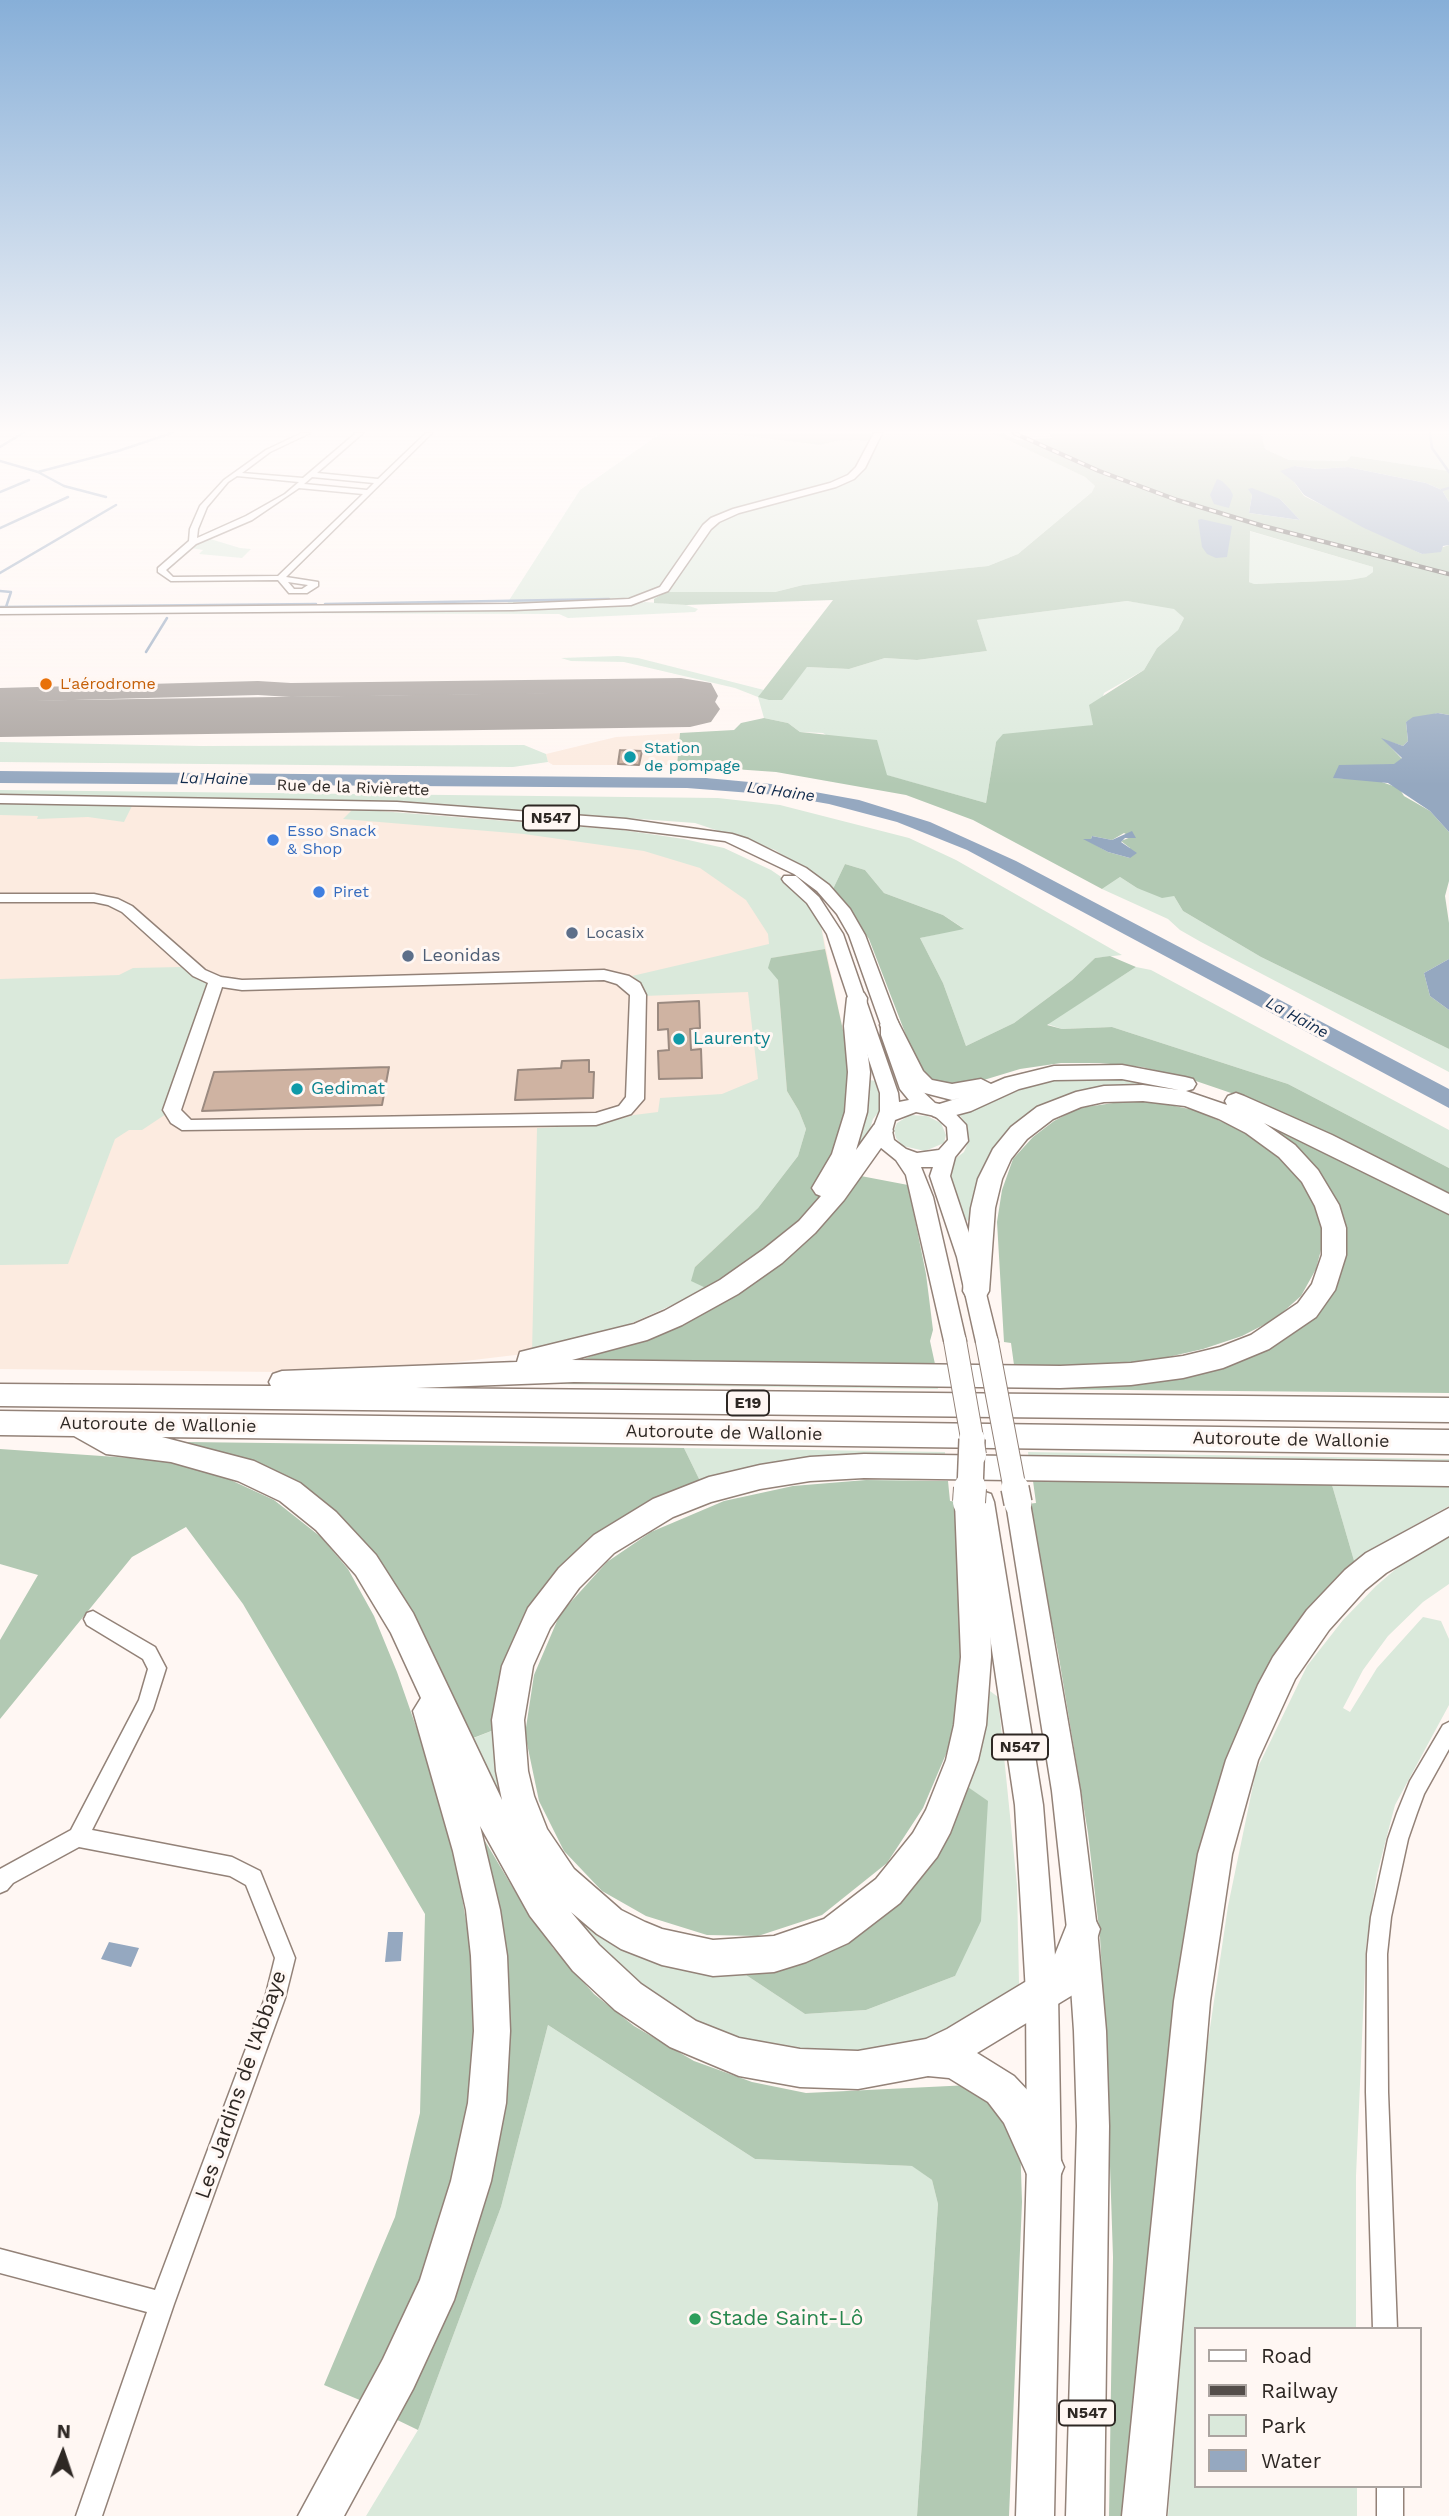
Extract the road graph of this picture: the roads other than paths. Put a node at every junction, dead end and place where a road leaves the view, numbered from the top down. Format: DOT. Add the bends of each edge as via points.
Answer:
graph roads {
  1 [pos="183,550"];
  2 [pos="308,550"];
  3 [pos="691,550"];
  4 [pos="0,611"];
  5 [pos="0,799"];
  6 [pos="704,835"];
  7 [pos="0,898"];
  8 [pos="217,981"];
  9 [pos="857,998"];
  10 [pos="890,1025"];
  11 [pos="1034,1077"];
  12 [pos="934,1109"];
  13 [pos="886,1123"];
  14 [pos="946,1155"];
  15 [pos="903,1156"];
  16 [pos="1449,1205"];
  17 [pos="773,1256"];
  18 [pos="976,1291"];
  19 [pos="433,1377"];
  20 [pos="0,1395"];
  21 [pos="47,1395"];
  22 [pos="1449,1410"];
  23 [pos="0,1423"];
  24 [pos="79,1424"];
  25 [pos="972,1439"];
  26 [pos="1449,1442"];
  27 [pos="1449,1474"];
  28 [pos="975,1502"];
  29 [pos="1449,1521"];
  30 [pos="93,1619"];
  31 [pos="413,1646"];
  32 [pos="1449,1731"];
  33 [pos="79,1837"];
  34 [pos="0,1883"];
  35 [pos="1082,1929"];
  36 [pos="1042,1993"];
  37 [pos="928,2057"];
  38 [pos="1044,2167"];
  39 [pos="0,2261"];
  40 [pos="162,2304"];
  41 [pos="1385,2327"];
  42 [pos="1390,2488"];
  43 [pos="89,2516"];
  44 [pos="320,2516"];
  45 [pos="1035,2516"];
  46 [pos="1085,2516"];
  47 [pos="1144,2516"];
  48 [pos="1390,2516"];
  1 -- 2 [label="street" via="162,569 170,578 280,578"];
  3 -- 4 [label="street" via="664,589 631,602"];
  5 -- 6 [label="main road, Rue de la Rivièrette / N547" via="397,806 626,824"];
  6 -- 9 [label="main road, N547" via="767,864 804,890 835,934"];
  6 -- 10 [label="main road, N547" via="758,848 823,888 856,935"];
  7 -- 8 [label="street" via="113,902 127,909 199,973"];
  8 -- 8 [label="street" via="272,985 604,975 623,980 638,995 635,1099 625,1110 596,1119 188,1126 172,1110"];
  9 -- 13 [label="main road, N547" via="889,1093"];
  9 -- 17 [label="highway" via="853,1026 859,1091 850,1133 820,1195"];
  10 -- 11 [label="highway" via="914,1075 931,1089 958,1092"];
  10 -- 12 [label="main road, N547" via="908,1089"];
  11 -- 12 [label="highway" via="963,1106"];
  11 -- 16 [label="highway" via="1099,1070 1191,1086 1280,1120"];
  12 -- 13 [label="main road" via="909,1106"];
  12 -- 14 [label="main road, N547" via="954,1121 959,1135 955,1148"];
  13 -- 15 [label="main road" via="886,1143"];
  13 -- 17 [label="highway" via="819,1214"];
  14 -- 15 [label="main road" via="925,1161"];
  14 -- 18 [label="main road, N547" via="940,1176"];
  15 -- 25 [label="main road, bridge" via="923,1197"];
  17 -- 19 [label="highway" via="711,1297 638,1333 562,1353"];
  18 -- 19 [label="highway" via="983,1208 1001,1155 1018,1133 1045,1113 1104,1094 1187,1099 1254,1127 1287,1151 1310,1176 1334,1228 1328,1277 1307,1310 1260,1342 1183,1367 1060,1377 574,1371"];
  18 -- 35 [label="main road, N547, bridge" via="1018,1503 1064,1780"];
  19 -- 21 [label="highway" via="149,1385"];
  20 -- 21 [label="highway, Autoroute de Wallonie / E19"];
  21 -- 22 [label="highway, Autoroute de Wallonie / E19"];
  23 -- 24 [label="highway, Autoroute de Wallonie / E19"];
  24 -- 26 [label="highway, Autoroute de Wallonie / E19"];
  24 -- 31 [label="highway" via="106,1442 217,1461 290,1492 356,1553"];
  25 -- 28 [label="highway, bridge"];
  27 -- 28 [label="highway" via="864,1466 760,1477 663,1508 604,1544 569,1578 540,1618 518,1666 509,1720 512,1772 534,1840 562,1881 609,1922 634,1936 713,1958 774,1954 806,1944 836,1931 888,1891 938,1821 970,1725 976,1644"];
  28 -- 36 [label="main road, N547" via="1029,1805"];
  29 -- 47 [label="highway" via="1376,1563 1318,1620 1284,1668 1242,1760 1215,1854 1192,2001"];
  30 -- 33 [label="street" via="149,1653 157,1668 147,1703"];
  31 -- 37 [label="highway" via="522,1872 574,1944 628,1997 701,2042 769,2064 858,2070"];
  31 -- 44 [label="highway" via="483,1910 491,1992 491,2066 481,2141 439,2285 398,2375"];
  32 -- 41 [label="street" via="1417,1788 1398,1839 1377,1954"];
  33 -- 34 [label="street"];
  33 -- 40 [label="street, Les Jardins de l'Abbaye" via="232,1867 253,1878 285,1958 275,1998"];
  35 -- 36 [label="highway" via="1069,1973"];
  35 -- 46 [label="main road, N547" via="1093,2126"];
  36 -- 37 [label="highway"];
  36 -- 38 [label="main road, N547"];
  37 -- 38 [label="highway" via="954,2060 1001,2089 1018,2109"];
  38 -- 45 [label="main road, N547"];
  39 -- 40 [label="street"];
  40 -- 43 [label="street, Les Jardins de l'Abbaye"];
  42 -- 48 [label="street"];
}
